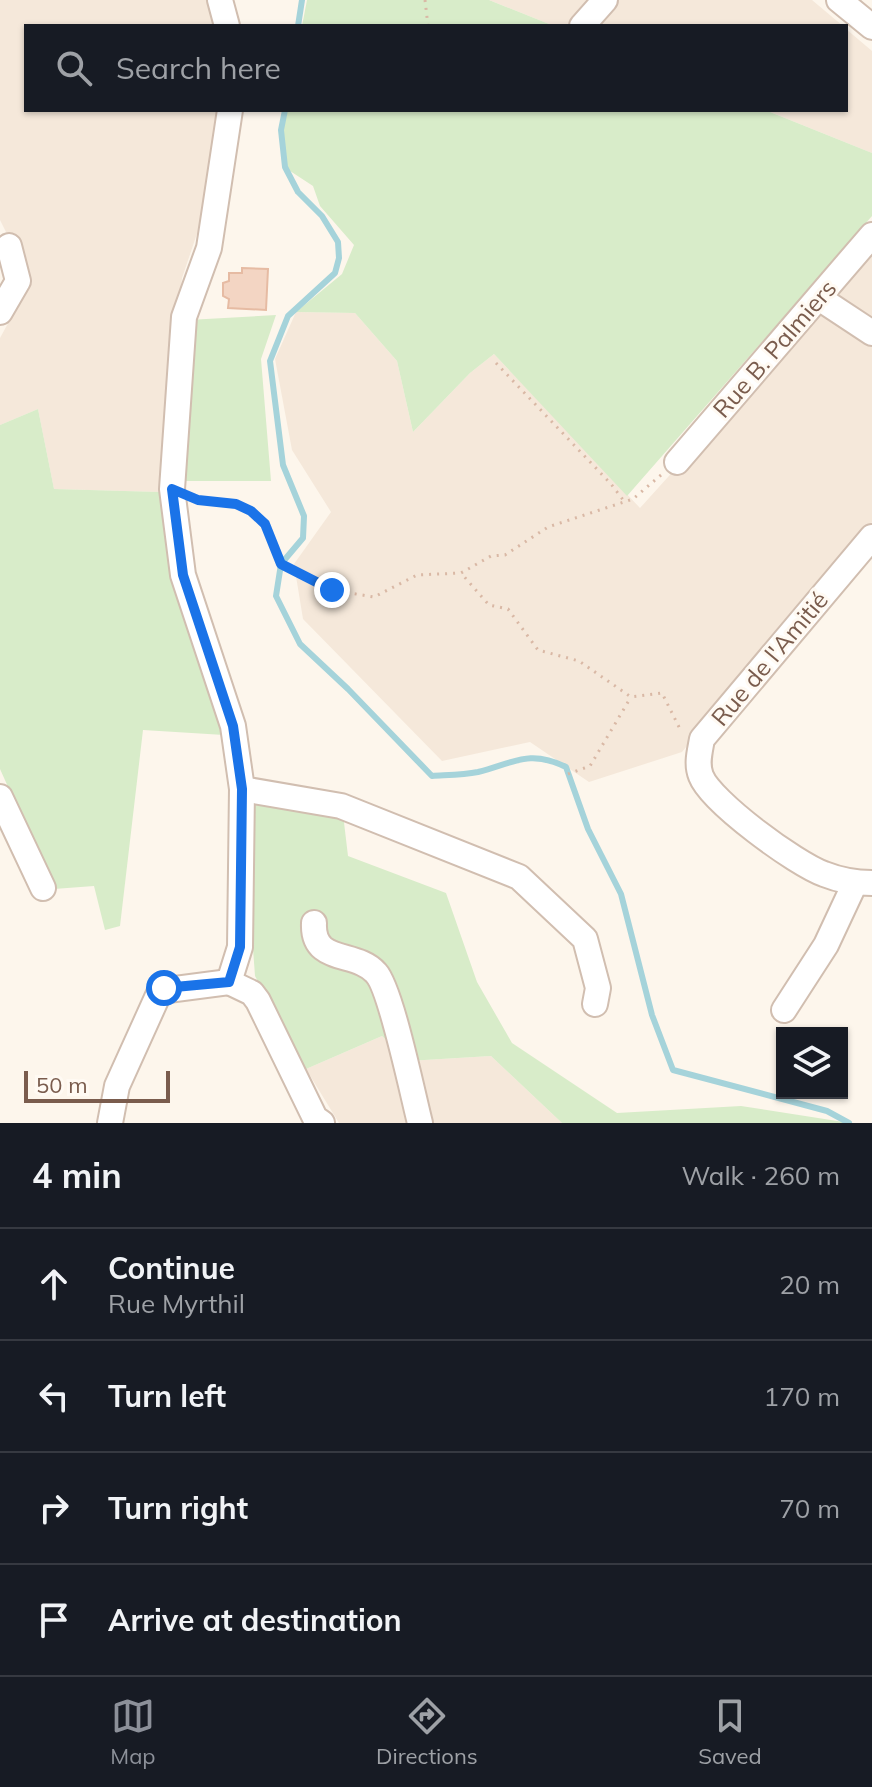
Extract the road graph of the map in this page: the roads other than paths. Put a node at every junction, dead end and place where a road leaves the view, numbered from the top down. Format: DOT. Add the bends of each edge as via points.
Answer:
graph roads {
  1 [pos="220,0"];
  2 [pos="605,0"];
  3 [pos="839,0"];
  4 [pos="226,24"];
  5 [pos="584,24"];
  6 [pos="872,27"];
  7 [pos="230,112"];
  8 [pos="872,235"];
  9 [pos="9,246"];
  10 [pos="819,298"];
  11 [pos="0,312"];
  12 [pos="872,333"];
  13 [pos="677,462"];
  14 [pos="872,537"];
  15 [pos="242,789"];
  16 [pos="0,797"];
  17 [pos="864,883"];
  18 [pos="43,888"];
  19 [pos="314,923"];
  20 [pos="229,982"];
  21 [pos="595,1004"];
  22 [pos="784,1010"];
  23 [pos="110,1123"];
  24 [pos="322,1123"];
  25 [pos="420,1123"];
  1 -- 4 [label="street"];
  2 -- 5 [label="street"];
  3 -- 6 [label="street"];
  7 -- 15 [label="street" via="209,248 184,317 172,489 183,575 233,726"];
  8 -- 10 [label="street, Rue B. Palmiers"];
  9 -- 11 [label="street" via="18,281"];
  10 -- 12 [label="street"];
  10 -- 13 [label="street, Rue B. Palmiers"];
  14 -- 17 [label="street, Rue de l'Amitié" via="702,739 699,772 707,788 751,829 821,874"];
  15 -- 20 [label="street" via="240,947"];
  15 -- 21 [label="street" via="341,806 519,877 585,939 598,988"];
  16 -- 18 [label="street"];
  17 -- 22 [label="street"];
  19 -- 25 [label="street" via="319,946 378,974"];
  20 -- 23 [label="street" via="160,991 117,1086"];
  20 -- 24 [label="street" via="258,1001"];
}
